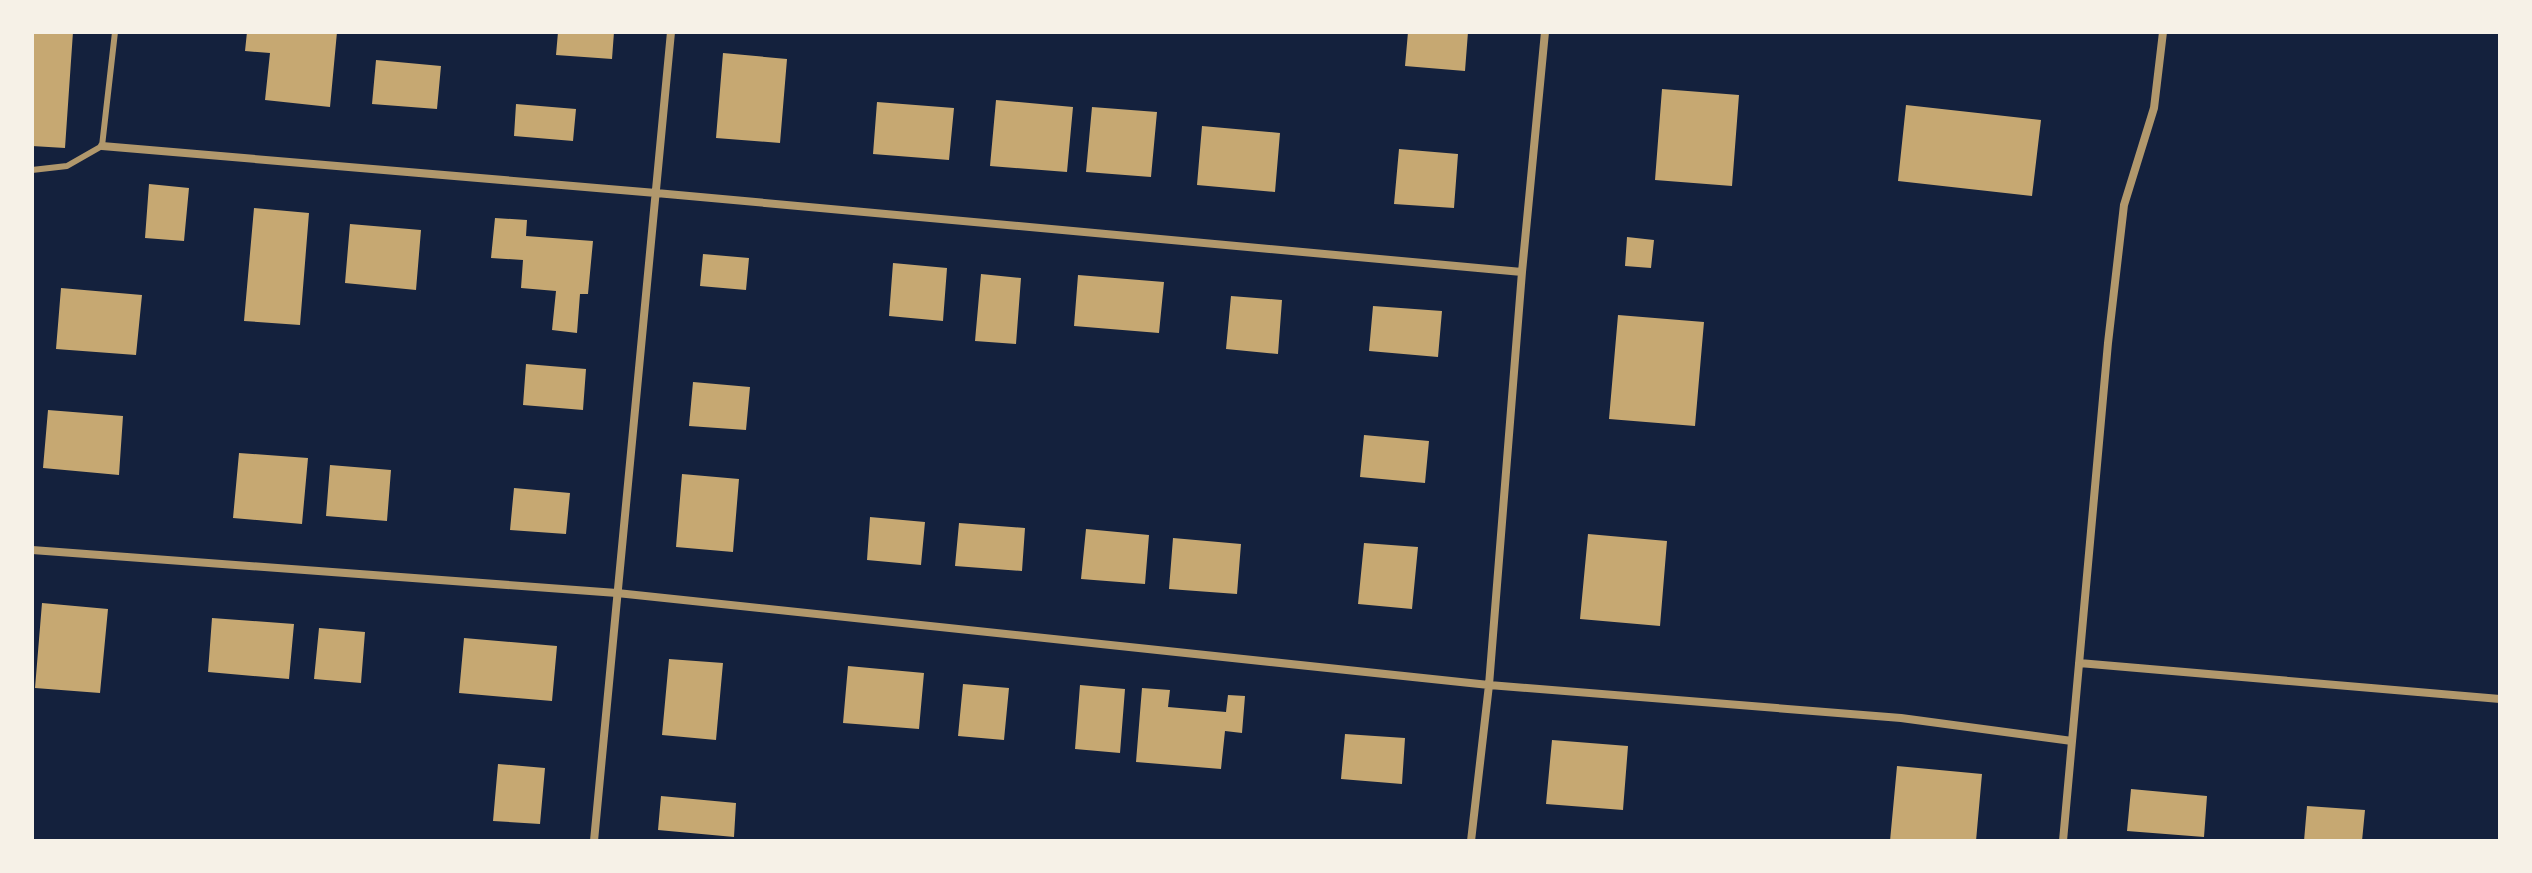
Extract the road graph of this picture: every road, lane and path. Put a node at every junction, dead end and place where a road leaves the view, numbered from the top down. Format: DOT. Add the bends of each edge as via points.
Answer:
graph roads {
  1 [pos="115,32"];
  2 [pos="671,32"];
  3 [pos="1545,32"];
  4 [pos="2163,32"];
  5 [pos="102,146"];
  6 [pos="32,170"];
  7 [pos="656,193"];
  8 [pos="1522,272"];
  9 [pos="32,550"];
  10 [pos="617,593"];
  11 [pos="2079,663"];
  12 [pos="1489,685"];
  13 [pos="2500,699"];
  14 [pos="2072,741"];
  15 [pos="594,841"];
  16 [pos="1471,841"];
  17 [pos="2063,841"];
  1 -- 5 [label="lane"];
  2 -- 7 [label="street"];
  3 -- 8 [label="street"];
  4 -- 11 [label="street" via="2154,108 2124,205"];
  5 -- 6 [label="lane" via="67,166"];
  5 -- 7 [label="street"];
  7 -- 8 [label="street"];
  7 -- 10 [label="street"];
  8 -- 12 [label="street"];
  9 -- 10 [label="street"];
  10 -- 12 [label="street"];
  10 -- 15 [label="street"];
  11 -- 13 [label="street"];
  11 -- 14 [label="street"];
  12 -- 14 [label="street" via="1901,718"];
  12 -- 16 [label="street"];
  14 -- 17 [label="street"];
}
